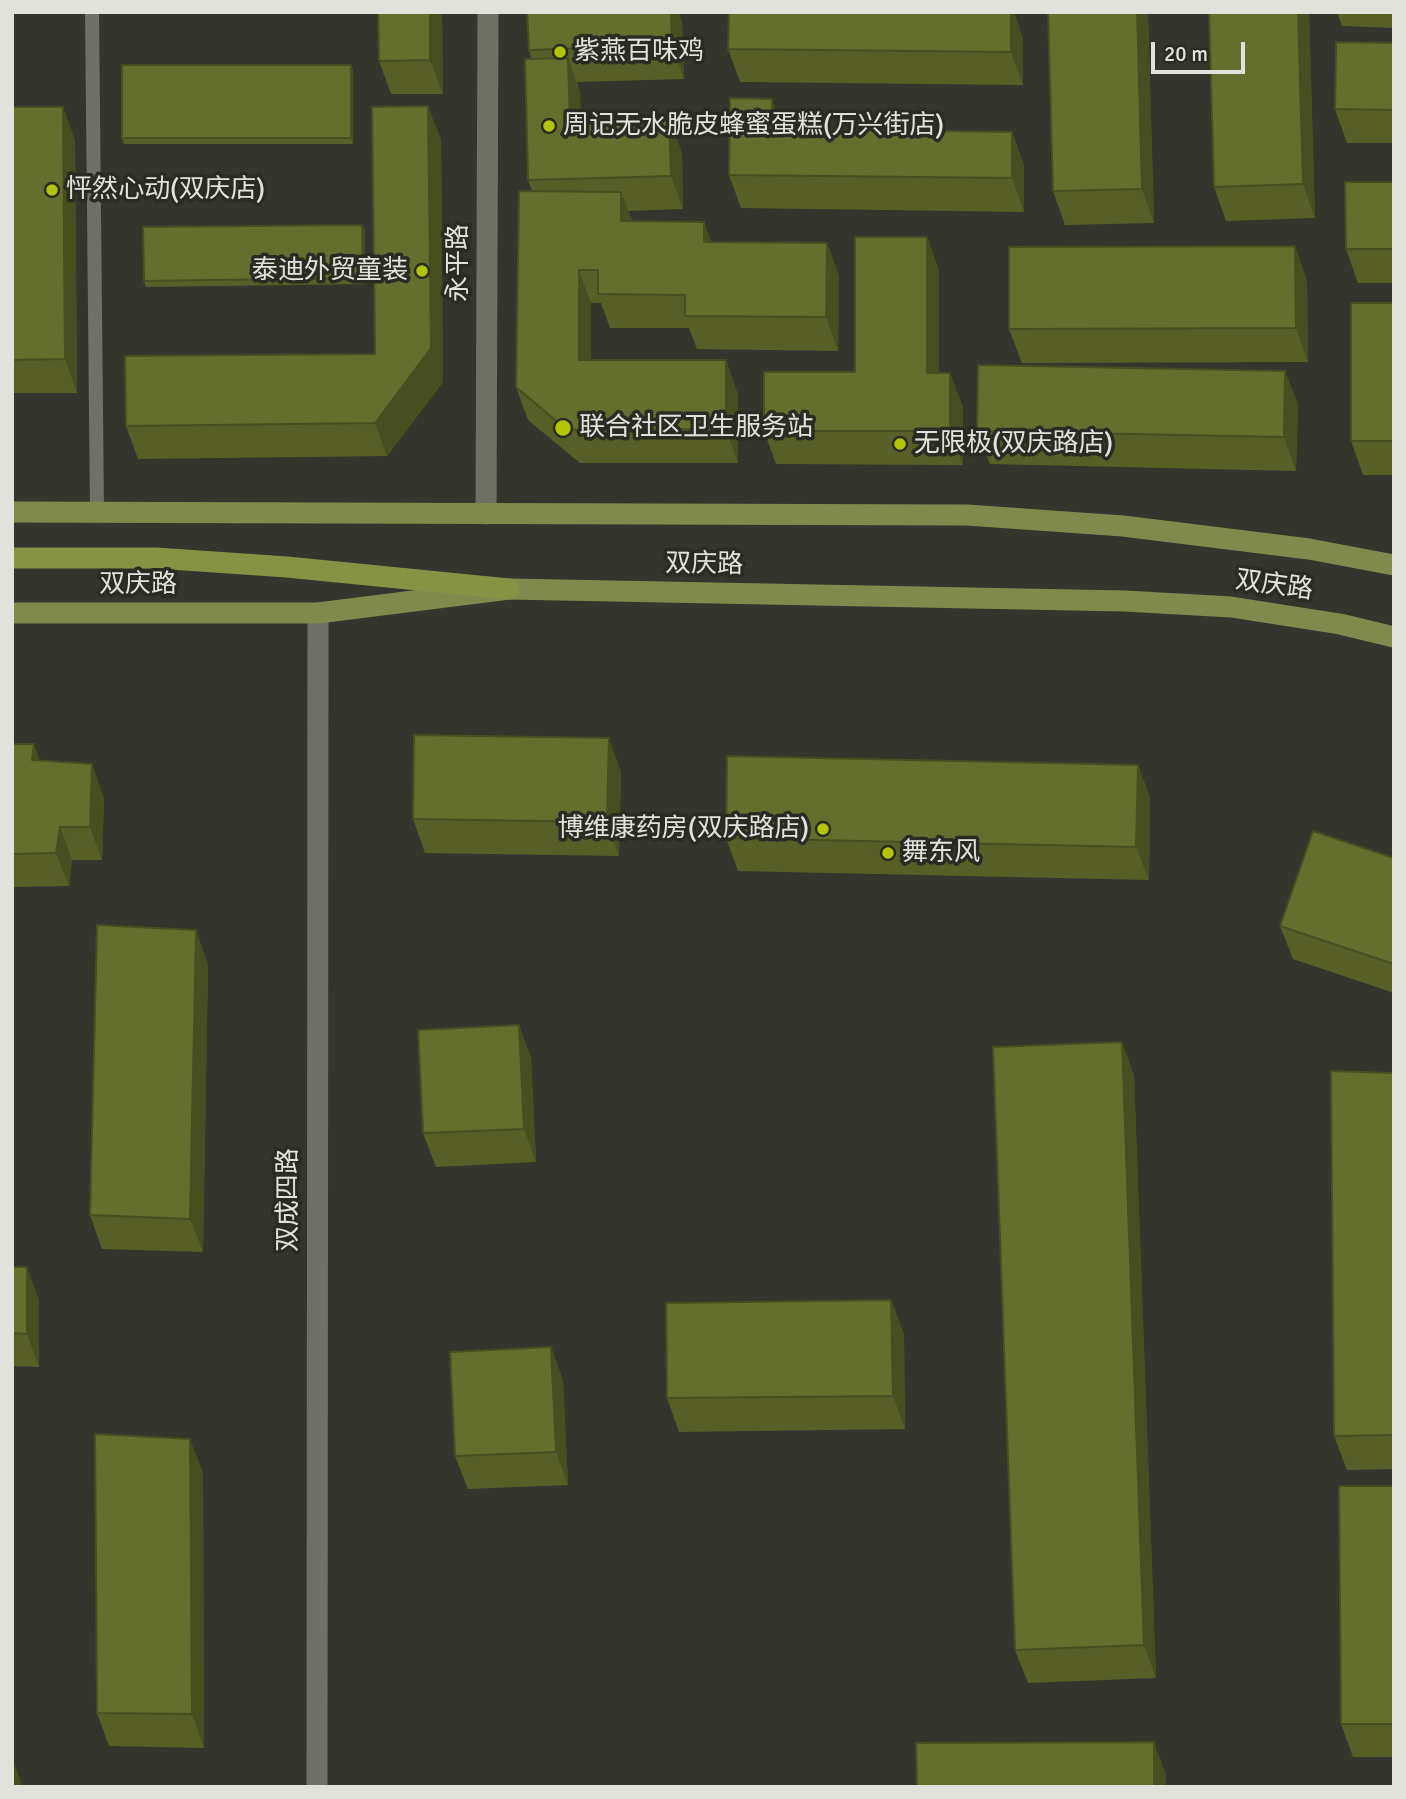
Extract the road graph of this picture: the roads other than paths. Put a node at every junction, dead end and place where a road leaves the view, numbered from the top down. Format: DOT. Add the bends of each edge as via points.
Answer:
graph roads {
  1 [pos="92,12"];
  2 [pos="488,12"];
  3 [pos="97,510"];
  4 [pos="12,512"];
  5 [pos="486,514"];
  6 [pos="12,558"];
  7 [pos="1394,565"];
  8 [pos="509,590"];
  9 [pos="12,612"];
  10 [pos="318,613"];
  11 [pos="1394,637"];
  12 [pos="317,1787"];
  1 -- 3 [label="lane"];
  2 -- 5 [label="street, 永平路"];
  3 -- 4 [label="main road, 双庆路"];
  3 -- 5 [label="main road, 双庆路"];
  5 -- 7 [label="main road, 双庆路" via="967,516 1124,526 1309,549"];
  6 -- 8 [label="highway" via="156,558"];
  8 -- 10 [label="main road, 双庆路"];
  8 -- 11 [label="main road, 双庆路" via="1125,601 1231,607"];
  9 -- 10 [label="main road, 双庆路"];
  10 -- 12 [label="street, 双成四路"];
}
